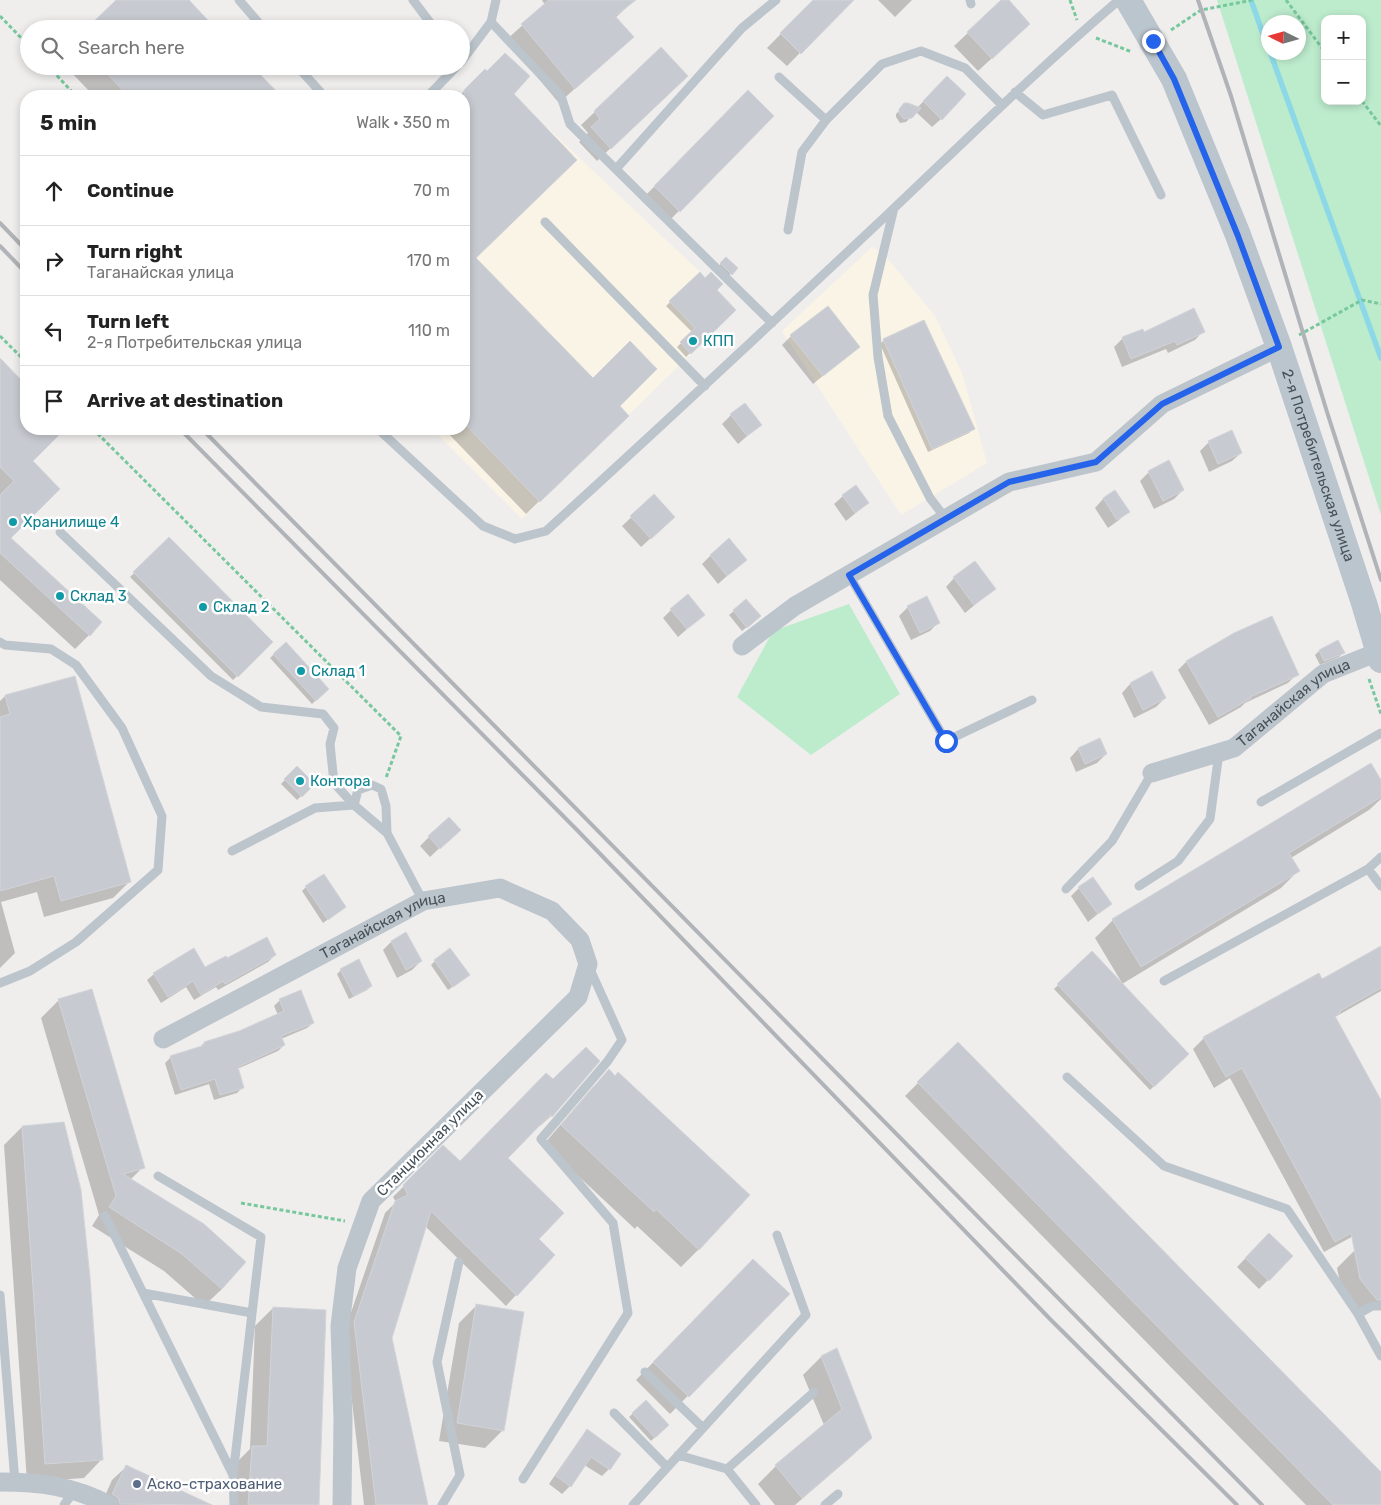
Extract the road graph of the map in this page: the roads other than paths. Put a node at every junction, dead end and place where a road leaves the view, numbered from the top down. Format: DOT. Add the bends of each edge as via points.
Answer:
graph roads {
  1 [pos="239,0"];
  2 [pos="413,0"];
  3 [pos="496,0"];
  4 [pos="776,0"];
  5 [pos="1119,0"];
  6 [pos="1128,0"];
  7 [pos="256,20"];
  8 [pos="428,20"];
  9 [pos="491,22"];
  10 [pos="470,50"];
  11 [pos="305,75"];
  12 [pos="448,75"];
  13 [pos="779,77"];
  14 [pos="319,90"];
  15 [pos="434,90"];
  16 [pos="1016,92"];
  17 [pos="1002,105"];
  18 [pos="826,120"];
  19 [pos="616,169"];
  20 [pos="1160,195"];
  21 [pos="894,208"];
  22 [pos="545,222"];
  23 [pos="788,230"];
  24 [pos="772,323"];
  25 [pos="1279,347"];
  26 [pos="705,386"];
  27 [pos="384,435"];
  28 [pos="946,519"];
  29 [pos="60,532"];
  30 [pos="849,575"];
  31 [pos="0,642"];
  32 [pos="742,646"];
  33 [pos="1380,656"];
  34 [pos="1032,700"];
  35 [pos="1381,733"];
  36 [pos="1219,753"];
  37 [pos="1152,774"];
  38 [pos="1261,802"];
  39 [pos="354,805"];
  40 [pos="387,833"];
  41 [pos="232,851"];
  42 [pos="1381,857"];
  43 [pos="1368,869"];
  44 [pos="1139,886"];
  45 [pos="1381,886"];
  46 [pos="1066,889"];
  47 [pos="423,901"];
  48 [pos="588,964"];
  49 [pos="1164,981"];
  50 [pos="0,983"];
  51 [pos="163,1039"];
  52 [pos="1067,1077"];
  53 [pos="158,1176"];
  54 [pos="104,1216"];
  55 [pos="777,1235"];
  56 [pos="459,1262"];
  57 [pos="142,1293"];
  58 [pos="0,1295"];
  59 [pos="1381,1306"];
  60 [pos="252,1313"];
  61 [pos="1358,1314"];
  62 [pos="1381,1356"];
  63 [pos="645,1372"];
  64 [pos="814,1392"];
  65 [pos="614,1413"];
  66 [pos="703,1428"];
  67 [pos="678,1455"];
  68 [pos="667,1467"];
  69 [pos="727,1469"];
  70 [pos="233,1475"];
  71 [pos="523,1480"];
  72 [pos="7,1482"];
  73 [pos="838,1494"];
  74 [pos="69,1498"];
  75 [pos="109,1505"];
  76 [pos="234,1505"];
  77 [pos="342,1505"];
  78 [pos="442,1505"];
  79 [pos="633,1505"];
  80 [pos="756,1505"];
  81 [pos="825,1505"];
  1 -- 7 [label="lane"];
  2 -- 8 [label="lane"];
  3 -- 9 [label="lane"];
  4 -- 19 [label="lane" via="742,28"];
  5 -- 16 [label="lane"];
  6 -- 25 [label="street, 2-я Потребительская улица" via="1174,79"];
  9 -- 10 [label="lane"];
  9 -- 19 [label="lane" via="561,96 570,124"];
  11 -- 14 [label="lane"];
  12 -- 15 [label="lane"];
  13 -- 18 [label="lane"];
  16 -- 17 [label="lane"];
  16 -- 20 [label="lane" via="1043,115 1112,95"];
  17 -- 18 [label="lane" via="965,68 921,50 882,64"];
  17 -- 21 [label="lane"];
  18 -- 23 [label="lane" via="802,152"];
  19 -- 24 [label="lane"];
  21 -- 24 [label="lane"];
  21 -- 28 [label="lane" via="873,295 878,357 888,416 930,498"];
  22 -- 26 [label="lane"];
  24 -- 26 [label="lane"];
  25 -- 28 [label="street" via="1162,404 1096,462 1009,482"];
  25 -- 33 [label="street, 2-я Потребительская улица"];
  26 -- 27 [label="lane" via="546,531 515,539 483,526"];
  28 -- 30 [label="street"];
  29 -- 39 [label="lane" via="211,676 261,708 323,714 334,728 330,744 334,782"];
  30 -- 32 [label="street" via="795,606"];
  30 -- 34 [label="lane" via="946,741"];
  31 -- 50 [label="lane" via="51,649 76,665 122,728 162,816 158,870 76,942 30,971"];
  33 -- 36 [label="street, Таганайская улица" via="1322,674 1234,748"];
  35 -- 38 [label="lane"];
  36 -- 37 [label="street, Таганайская улица"];
  36 -- 44 [label="lane" via="1210,820 1178,861"];
  37 -- 46 [label="lane" via="1112,841"];
  39 -- 40 [label="lane"];
  39 -- 40 [label="lane" via="358,790 372,785 382,789"];
  39 -- 41 [label="lane" via="315,808"];
  40 -- 47 [label="lane"];
  42 -- 43 [label="lane"];
  43 -- 45 [label="lane"];
  43 -- 49 [label="lane"];
  47 -- 48 [label="street, Таганайская улица" via="500,888 552,911 580,940"];
  47 -- 51 [label="street, Таганайская улица"];
  48 -- 71 [label="lane" via="622,1040 541,1139 613,1223 628,1314"];
  48 -- 77 [label="street, Станционная улица" via="578,997 371,1201 347,1268 340,1326"];
  52 -- 61 [label="lane" via="1164,1166 1288,1209"];
  53 -- 60 [label="lane" via="261,1236"];
  54 -- 57 [label="lane"];
  55 -- 66 [label="lane" via="806,1315"];
  56 -- 78 [label="lane" via="437,1362 460,1476"];
  57 -- 60 [label="lane"];
  57 -- 70 [label="lane"];
  58 -- 72 [label="lane"];
  59 -- 61 [label="lane" via="1372,1306"];
  60 -- 70 [label="lane"];
  61 -- 62 [label="lane"];
  63 -- 66 [label="lane"];
  64 -- 69 [label="lane"];
  65 -- 68 [label="lane"];
  66 -- 67 [label="lane"];
  67 -- 68 [label="lane"];
  67 -- 69 [label="lane"];
  68 -- 79 [label="lane"];
  69 -- 80 [label="lane"];
  70 -- 76 [label="lane"];
  72 -- 74 [label="street" via="46,1484"];
  73 -- 81 [label="lane"];
  74 -- 75 [label="street" via="84,1493"];
}
